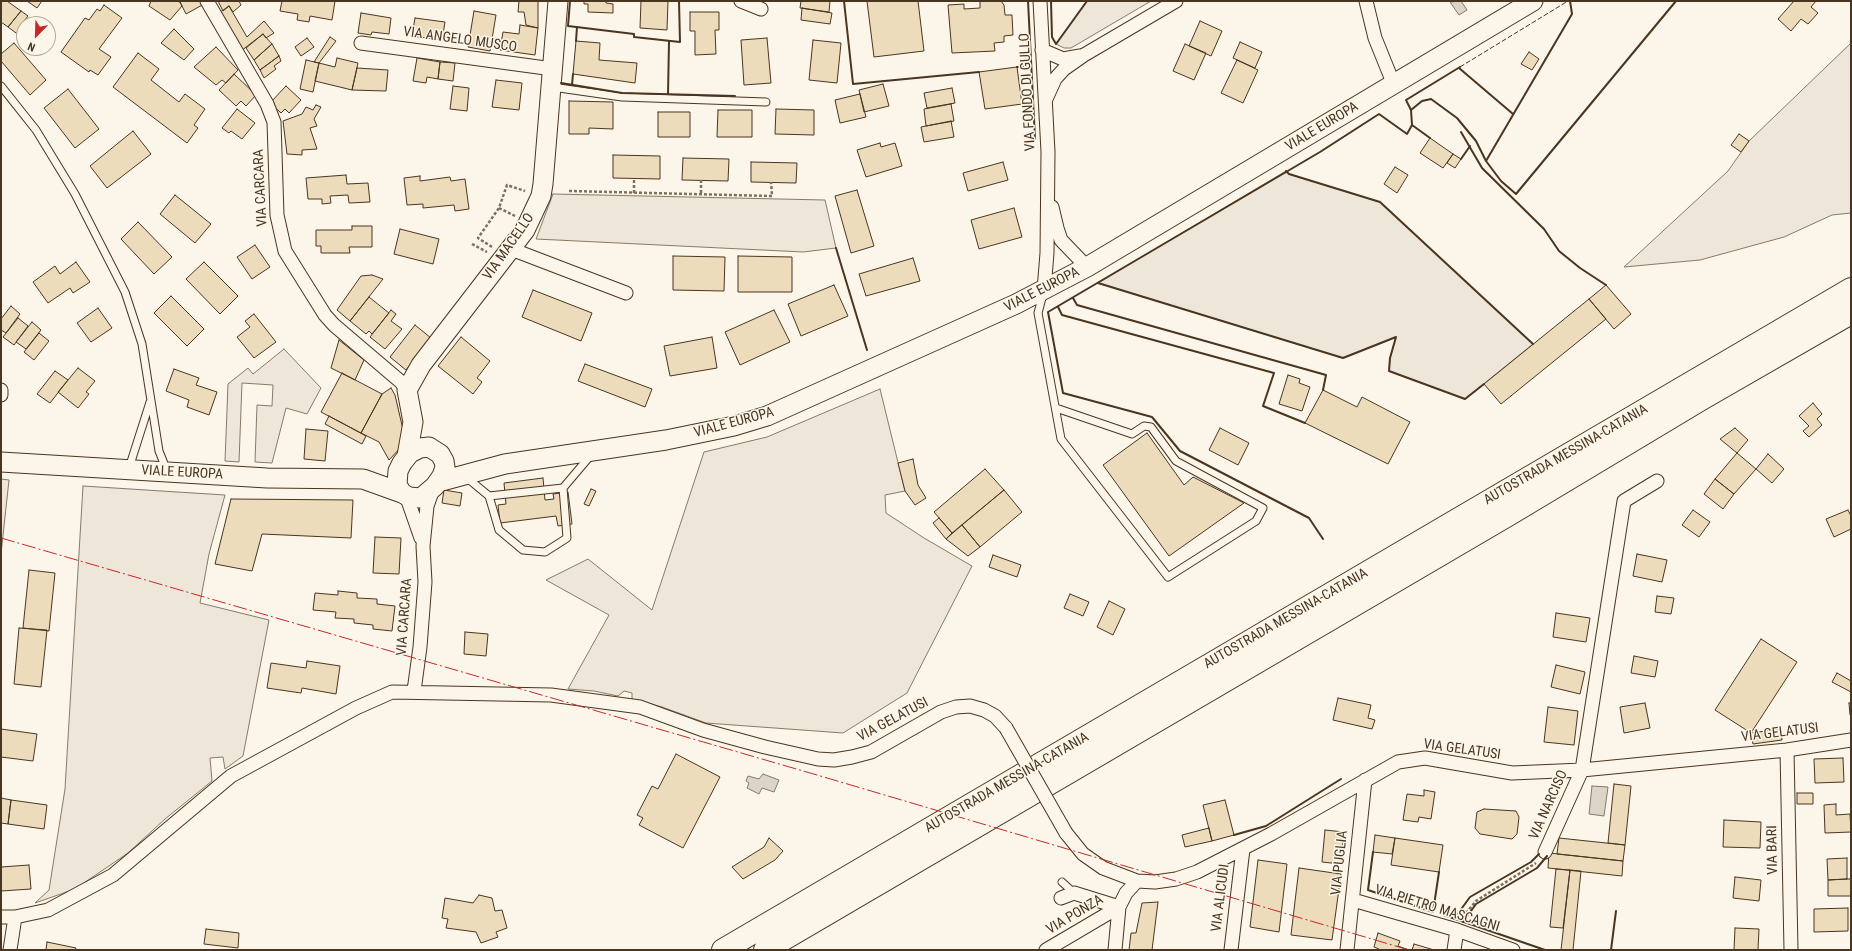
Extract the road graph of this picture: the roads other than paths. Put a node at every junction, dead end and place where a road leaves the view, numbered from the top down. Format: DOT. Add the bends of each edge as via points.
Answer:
graph roads {
  1 [pos="207,1"];
  2 [pos="558,1"];
  3 [pos="740,1"];
  4 [pos="1040,1"];
  5 [pos="1176,1"];
  6 [pos="1366,1"];
  7 [pos="1533,1"];
  8 [pos="761,9"];
  9 [pos="362,43"];
  10 [pos="1042,50"];
  11 [pos="1084,55"];
  12 [pos="552,78"];
  13 [pos="1394,85"];
  14 [pos="1,86"];
  15 [pos="1045,101"];
  16 [pos="766,102"];
  17 [pos="1046,181"];
  18 [pos="504,249"];
  19 [pos="1087,267"];
  20 [pos="1851,289"];
  21 [pos="1044,290"];
  22 [pos="626,293"];
  23 [pos="1851,303"];
  24 [pos="1851,313"];
  25 [pos="1,390"];
  26 [pos="407,390"];
  27 [pos="1,395"];
  28 [pos="151,400"];
  29 [pos="1056,408"];
  30 [pos="413,422"];
  31 [pos="595,450"];
  32 [pos="438,452"];
  33 [pos="1,455"];
  34 [pos="404,460"];
  35 [pos="1,462"];
  36 [pos="505,464"];
  37 [pos="128,470"];
  38 [pos="168,472"];
  39 [pos="463,475"];
  40 [pos="363,479"];
  41 [pos="1657,481"];
  42 [pos="436,484"];
  43 [pos="562,488"];
  44 [pos="404,494"];
  45 [pos="489,496"];
  46 [pos="423,546"];
  47 [pos="414,691"];
  48 [pos="1851,740"];
  49 [pos="1787,750"];
  50 [pos="1582,770"];
  51 [pos="1365,780"];
  52 [pos="1243,849"];
  53 [pos="1545,852"];
  54 [pos="1137,881"];
  55 [pos="1062,882"];
  56 [pos="1074,893"];
  57 [pos="1061,898"];
  58 [pos="1353,900"];
  59 [pos="1120,907"];
  60 [pos="1,917"];
  61 [pos="15,917"];
  62 [pos="1457,930"];
  63 [pos="10,950"];
  64 [pos="723,950"];
  65 [pos="746,950"];
  66 [pos="765,950"];
  67 [pos="1046,950"];
  68 [pos="1115,950"];
  69 [pos="1231,950"];
  70 [pos="1347,950"];
  71 [pos="1454,950"];
  72 [pos="1513,950"];
  73 [pos="1791,950"];
  1 -- 26 [label="street, VIA CARCARA" via="267,104 274,122 277,215 285,250 325,315"];
  2 -- 12 [label="main road, VIA MACELLO"];
  3 -- 8 [label="street"];
  4 -- 10 [label="street, VIA FONDO DI GULLO"];
  5 -- 11 [label="street"];
  6 -- 13 [label="street" via="1375,38"];
  7 -- 13 [label="main road, VIALE EUROPA"];
  9 -- 12 [label="street, VIA ANGELO MUSCO"];
  10 -- 11 [label="street" via="1062,59"];
  10 -- 15 [label="street, VIA FONDO DI GULLO"];
  11 -- 15 [label="street" via="1064,69"];
  12 -- 16 [label="lane" via="622,97"];
  12 -- 18 [label="main road, VIA MACELLO" via="541,196 525,230"];
  13 -- 19 [label="main road, VIALE EUROPA"];
  14 -- 28 [label="lane" via="36,130 75,194 125,292 142,344"];
  15 -- 17 [label="street, VIA FONDO DI GULLO" via="1048,152"];
  17 -- 19 [label="street" via="1061,240"];
  17 -- 21 [label="street" via="1047,253"];
  18 -- 22 [label="street"];
  18 -- 26 [label="main road, VIA MACELLO" via="421,365"];
  19 -- 21 [label="main road, VIALE EUROPA"];
  20 -- 64 [label="highway, AUTOSTRADA MESSINA-CATANIA"];
  21 -- 29 [label="lane" via="1038,313"];
  21 -- 31 [label="main road, VIALE EUROPA" via="767,416 734,426 666,440"];
  23 -- 65 [label="highway" via="991,804"];
  24 -- 66 [label="highway, AUTOSTRADA MESSINA-CATANIA"];
  25 -- 27 [label="street"];
  26 -- 30 [label="main road"];
  28 -- 37 [label="lane"];
  28 -- 38 [label="lane" via="159,451"];
  29 -- 29 [label="lane" via="1061,439 1168,577 1256,521 1263,508 1176,461 1151,427 1144,426 1132,434"];
  30 -- 32 [label="main road"];
  30 -- 34 [label="main road"];
  31 -- 36 [label="main road, VIALE EUROPA"];
  31 -- 43 [label="lane"];
  32 -- 34 [label="main road" via="429,447 420,448"];
  32 -- 36 [label="main road" via="463,461"];
  32 -- 42 [label="main road" via="444,467 442,476"];
  33 -- 35 [label="street"];
  34 -- 40 [label="main road"];
  34 -- 44 [label="main road" via="397,477 397,485"];
  35 -- 37 [label="main road, VIALE EUROPA"];
  36 -- 39 [label="main road"];
  37 -- 38 [label="main road, VIALE EUROPA"];
  38 -- 40 [label="main road, VIALE EUROPA" via="268,478"];
  39 -- 42 [label="main road"];
  39 -- 45 [label="lane"];
  40 -- 44 [label="main road"];
  41 -- 50 [label="street, VIA NARCISO" via="1624,500"];
  42 -- 44 [label="main road" via="421,498"];
  42 -- 46 [label="street" via="427,506"];
  43 -- 45 [label="lane"];
  43 -- 45 [label="lane" via="567,538 545,552 523,550 499,530"];
  44 -- 46 [label="street"];
  46 -- 47 [label="street, VIA CARCARA" via="425,582"];
  47 -- 54 [label="street, VIA GELATUSI, bridge" via="551,695 640,707 703,730 765,747 834,760 871,752 941,712 970,706 995,716 1006,728 1066,833 1083,854 1103,868"];
  47 -- 61 [label="street, VIA GELATUSI" via="392,692 363,704 231,776 113,875 48,910"];
  48 -- 49 [label="street, VIA GELATUSI"];
  49 -- 50 [label="street, VIA GELATUSI"];
  49 -- 73 [label="street, VIA BARI"];
  50 -- 51 [label="street, VIA GELATUSI" via="1512,773 1425,758 1398,762"];
  50 -- 53 [label="street, VIA NARCISO"];
  51 -- 52 [label="street, VIA GELATUSI"];
  51 -- 58 [label="street, VIA PUGLIA"];
  52 -- 54 [label="street, VIA GELATUSI" via="1197,872 1176,879"];
  52 -- 69 [label="street, VIA ALICUDI"];
  54 -- 59 [label="street" via="1126,893"];
  55 -- 56 [label="lane"];
  56 -- 57 [label="street"];
  56 -- 59 [label="street"];
  58 -- 62 [label="street, VIA PIETRO MASCAGNI"];
  58 -- 70 [label="street, VIA PUGLIA"];
  59 -- 67 [label="street, VIA PONZA"];
  59 -- 68 [label="street"];
  60 -- 61 [label="street, VIA GELATUSI"];
  61 -- 63 [label="street"];
  62 -- 71 [label="street"];
  62 -- 72 [label="street, VIA PIETRO MASCAGNI"];
}
